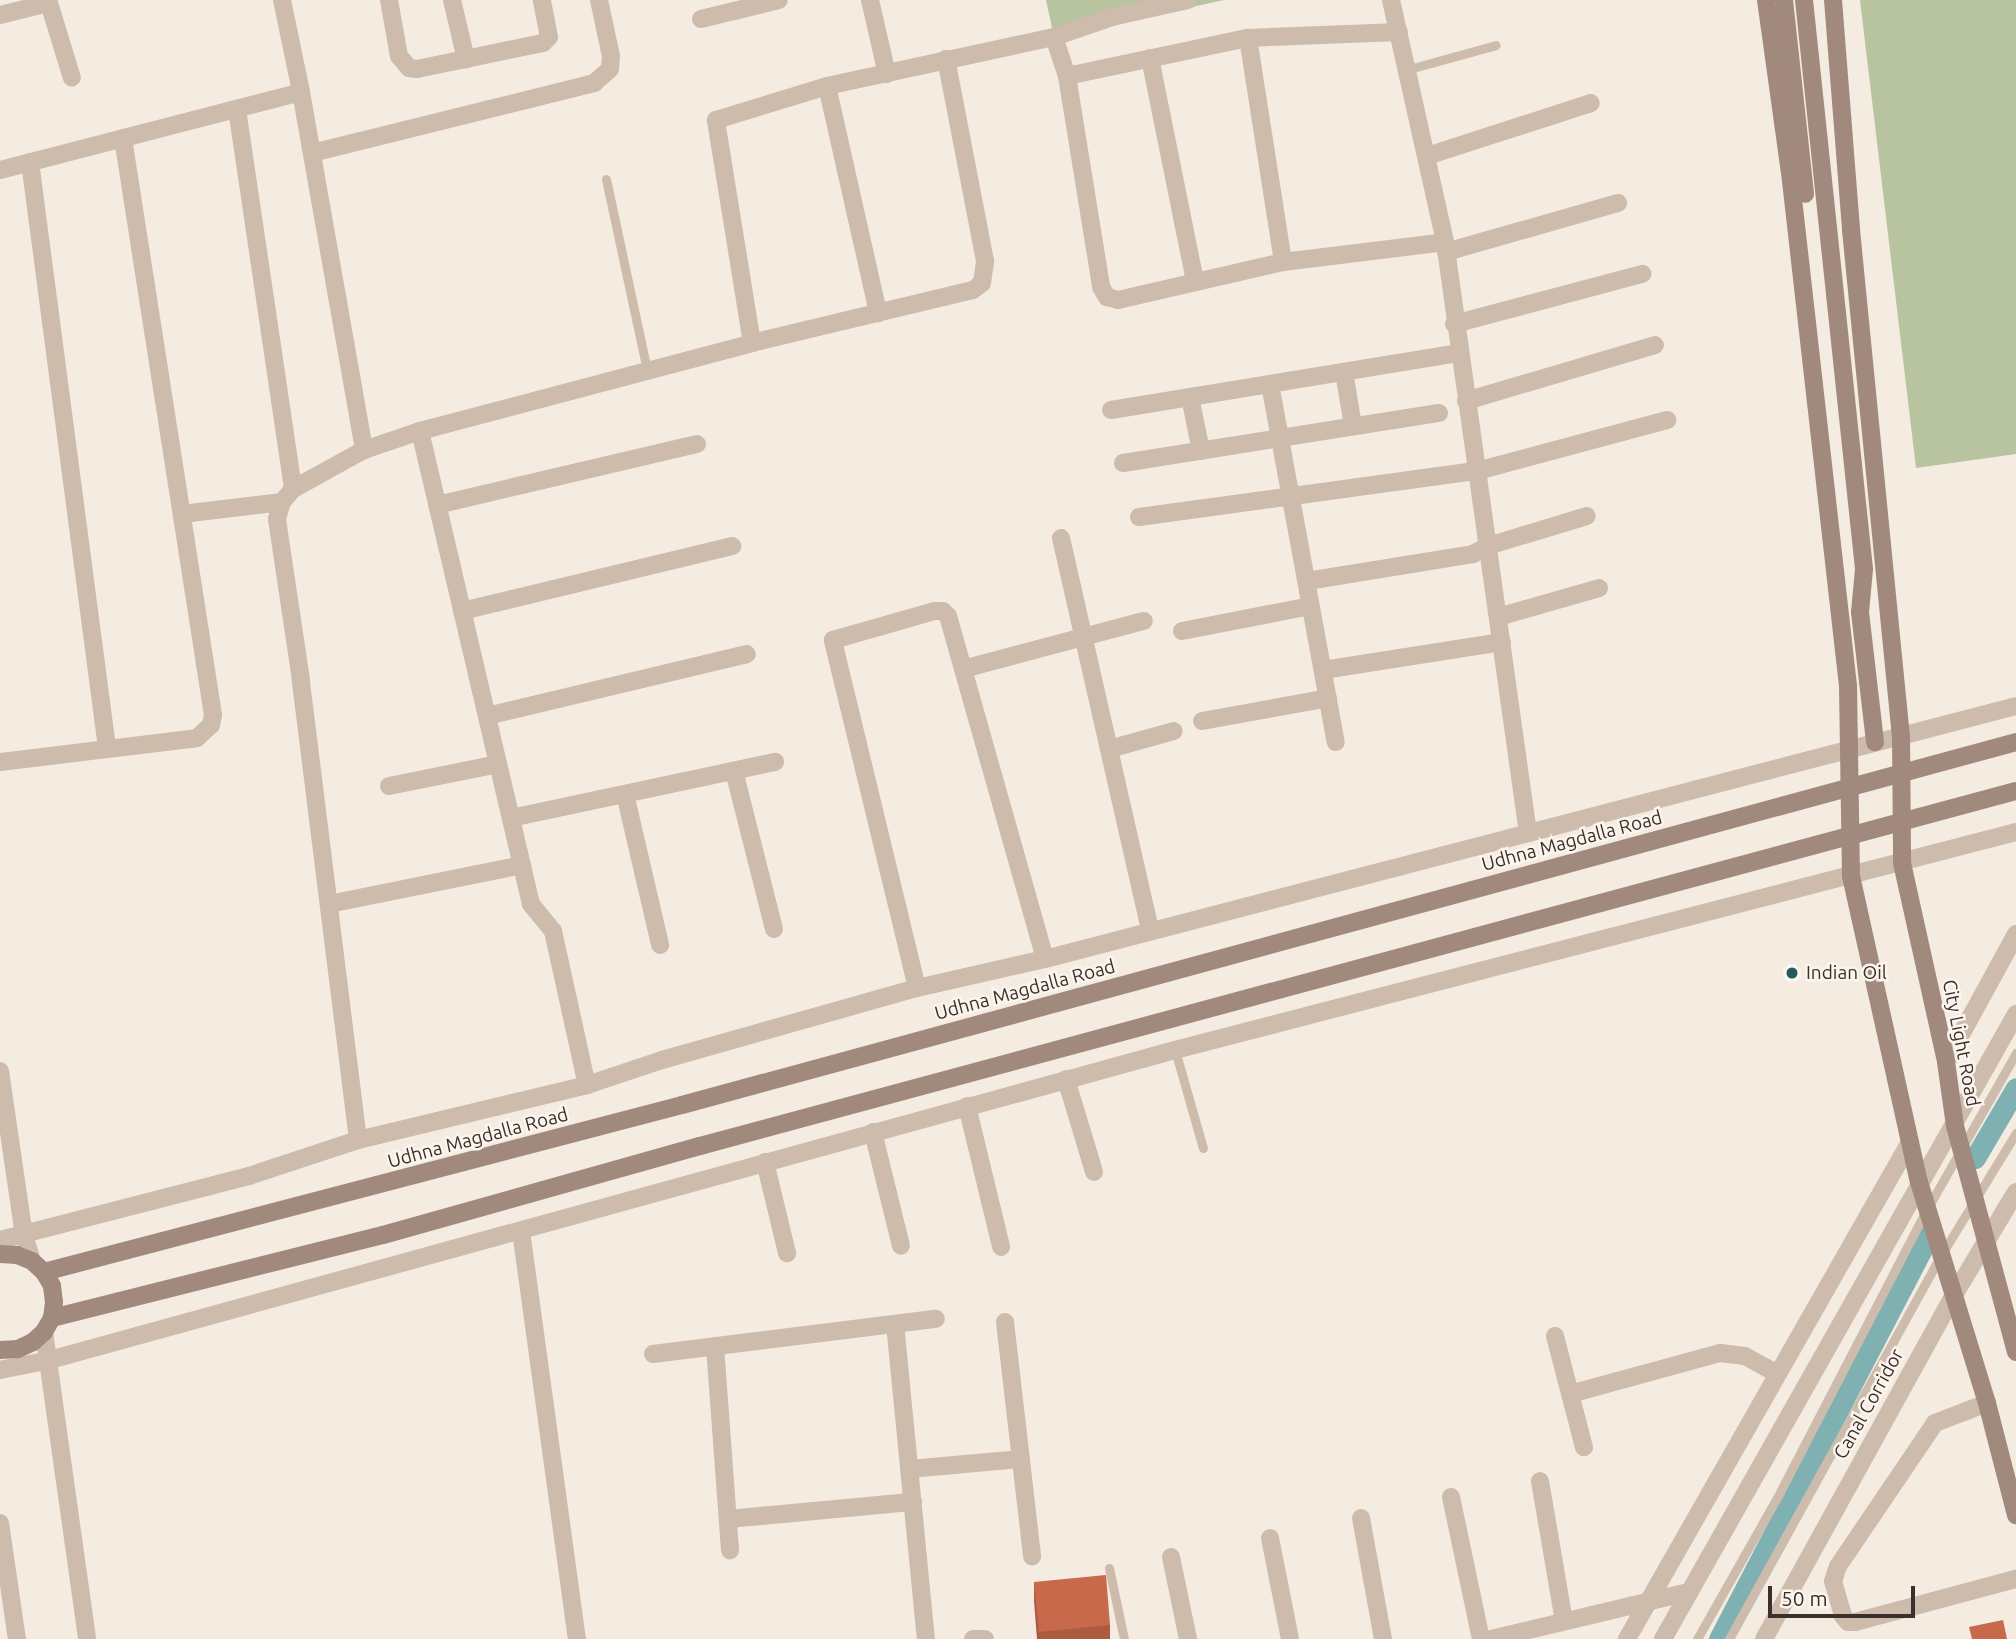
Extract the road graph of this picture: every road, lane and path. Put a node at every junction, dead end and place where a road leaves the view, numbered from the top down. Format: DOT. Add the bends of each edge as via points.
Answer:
graph roads {
  1 [pos="282,0"];
  2 [pos="389,0"];
  3 [pos="452,0"];
  4 [pos="542,0"];
  5 [pos="599,0"];
  6 [pos="779,0"];
  7 [pos="870,0"];
  8 [pos="1188,0"];
  9 [pos="1391,0"];
  10 [pos="1766,0"];
  11 [pos="1784,0"];
  12 [pos="1804,0"];
  13 [pos="1833,0"];
  14 [pos="54,1"];
  15 [pos="1110,9"];
  16 [pos="0,15"];
  17 [pos="701,19"];
  18 [pos="1399,32"];
  19 [pos="1054,37"];
  20 [pos="1248,38"];
  21 [pos="1496,46"];
  22 [pos="1150,58"];
  23 [pos="466,59"];
  24 [pos="946,59"];
  25 [pos="1409,69"];
  26 [pos="887,74"];
  27 [pos="1067,76"];
  28 [pos="72,78"];
  29 [pos="827,86"];
  30 [pos="301,92"];
  31 [pos="1591,103"];
  32 [pos="237,109"];
  33 [pos="122,138"];
  34 [pos="312,153"];
  35 [pos="1427,156"];
  36 [pos="30,162"];
  37 [pos="0,170"];
  38 [pos="606,179"];
  39 [pos="1618,203"];
  40 [pos="1827,227"];
  41 [pos="1808,229"];
  42 [pos="1446,247"];
  43 [pos="1283,262"];
  44 [pos="1642,274"];
  45 [pos="1195,282"];
  46 [pos="878,313"];
  47 [pos="1454,324"];
  48 [pos="752,343"];
  49 [pos="1655,345"];
  50 [pos="1459,353"];
  51 [pos="647,370"];
  52 [pos="1344,372"];
  53 [pos="1270,384"];
  54 [pos="1190,397"];
  55 [pos="1466,401"];
  56 [pos="1111,410"];
  57 [pos="1439,413"];
  58 [pos="1667,420"];
  59 [pos="1353,426"];
  60 [pos="420,431"];
  61 [pos="1280,438"];
  62 [pos="698,444"];
  63 [pos="364,450"];
  64 [pos="1201,451"];
  65 [pos="1124,463"];
  66 [pos="1477,471"];
  67 [pos="288,495"];
  68 [pos="1291,496"];
  69 [pos="437,505"];
  70 [pos="182,514"];
  71 [pos="1587,516"];
  72 [pos="1139,517"];
  73 [pos="1061,538"];
  74 [pos="732,546"];
  75 [pos="1488,546"];
  76 [pos="1307,581"];
  77 [pos="1599,588"];
  78 [pos="1311,606"];
  79 [pos="462,611"];
  80 [pos="1860,612"];
  81 [pos="1498,617"];
  82 [pos="1144,621"];
  83 [pos="1182,631"];
  84 [pos="1084,637"];
  85 [pos="1502,642"];
  86 [pos="747,654"];
  87 [pos="962,669"];
  88 [pos="1323,670"];
  89 [pos="1328,698"];
  90 [pos="2016,706"];
  91 [pos="487,716"];
  92 [pos="1202,721"];
  93 [pos="1174,732"];
  94 [pos="1901,737"];
  95 [pos="1336,742"];
  96 [pos="2016,742"];
  97 [pos="1875,743"];
  98 [pos="107,747"];
  99 [pos="1851,748"];
  100 [pos="1109,749"];
  101 [pos="0,762"];
  102 [pos="775,762"];
  103 [pos="498,764"];
  104 [pos="734,771"];
  105 [pos="389,786"];
  106 [pos="2016,790"];
  107 [pos="625,794"];
  108 [pos="511,818"];
  109 [pos="2016,832"];
  110 [pos="1528,833"];
  111 [pos="1902,863"];
  112 [pos="522,865"];
  113 [pos="1851,876"];
  114 [pos="330,904"];
  115 [pos="774,929"];
  116 [pos="1150,931"];
  117 [pos="2016,934"];
  118 [pos="660,945"];
  119 [pos="1045,959"];
  120 [pos="917,988"];
  121 [pos="2016,1014"];
  122 [pos="1175,1050"];
  123 [pos="2016,1053"];
  124 [pos="1946,1062"];
  125 [pos="0,1071"];
  126 [pos="1066,1079"];
  127 [pos="587,1084"];
  128 [pos="967,1106"];
  129 [pos="1955,1126"];
  130 [pos="873,1132"];
  131 [pos="2016,1133"];
  132 [pos="358,1140"];
  133 [pos="1910,1142"];
  134 [pos="1203,1148"];
  135 [pos="1962,1150"];
  136 [pos="765,1163"];
  137 [pos="1094,1172"];
  138 [pos="1919,1182"];
  139 [pos="2016,1192"];
  140 [pos="1976,1202"];
  141 [pos="1927,1209"];
  142 [pos="521,1231"];
  143 [pos="24,1235"];
  144 [pos="0,1240"];
  145 [pos="1987,1241"];
  146 [pos="901,1246"];
  147 [pos="1001,1247"];
  148 [pos="1943,1252"];
  149 [pos="0,1254"];
  150 [pos="787,1254"];
  151 [pos="38,1267"];
  152 [pos="1954,1295"];
  153 [pos="2011,1312"];
  154 [pos="936,1319"];
  155 [pos="1005,1322"];
  156 [pos="895,1324"];
  157 [pos="48,1325"];
  158 [pos="1555,1336"];
  159 [pos="715,1346"];
  160 [pos="0,1350"];
  161 [pos="2016,1352"];
  162 [pos="653,1354"];
  163 [pos="46,1361"];
  164 [pos="0,1370"];
  165 [pos="1776,1373"];
  166 [pos="1570,1394"];
  167 [pos="1987,1403"];
  168 [pos="1584,1447"];
  169 [pos="1021,1459"];
  170 [pos="909,1469"];
  171 [pos="1539,1481"];
  172 [pos="1451,1497"];
  173 [pos="913,1502"];
  174 [pos="2016,1515"];
  175 [pos="1361,1518"];
  176 [pos="728,1519"];
  177 [pos="0,1523"];
  178 [pos="1270,1538"];
  179 [pos="730,1550"];
  180 [pos="1032,1556"];
  181 [pos="1171,1557"];
  182 [pos="1109,1568"];
  183 [pos="2016,1579"];
  184 [pos="1688,1592"];
  185 [pos="1647,1602"];
  186 [pos="1564,1621"];
  187 [pos="17,1639"];
  188 [pos="87,1639"];
  189 [pos="577,1639"];
  190 [pos="926,1639"];
  191 [pos="973,1639"];
  192 [pos="985,1639"];
  193 [pos="1124,1639"];
  194 [pos="1188,1639"];
  195 [pos="1290,1639"];
  196 [pos="1383,1639"];
  197 [pos="1481,1639"];
  198 [pos="1491,1639"];
  199 [pos="1627,1639"];
  200 [pos="1663,1639"];
  201 [pos="1696,1639"];
  202 [pos="1729,1639"];
  203 [pos="1764,1639"];
  1 -- 30 [label="street"];
  2 -- 23 [label="street" via="402,63 417,69"];
  3 -- 23 [label="street"];
  4 -- 23 [label="street" via="548,40"];
  5 -- 34 [label="street" via="611,56 610,69 594,83"];
  6 -- 17 [label="street"];
  7 -- 26 [label="street"];
  8 -- 15 [label="street"];
  9 -- 18 [label="street"];
  10 -- 99 [label="main road" via="1796,222"];
  11 -- 41 [label="main road"];
  12 -- 40 [label="main road"];
  13 -- 94 [label="main road, City Light Road"];
  14 -- 16 [label="street"];
  14 -- 28 [label="street"];
  15 -- 19 [label="street"];
  18 -- 20 [label="street"];
  18 -- 25 [label="street"];
  19 -- 24 [label="street"];
  19 -- 27 [label="street"];
  20 -- 22 [label="street"];
  20 -- 43 [label="street"];
  21 -- 25 [label="lane"];
  22 -- 27 [label="street"];
  22 -- 45 [label="street"];
  24 -- 26 [label="street"];
  24 -- 46 [label="street" via="985,274 973,290"];
  25 -- 35 [label="street"];
  26 -- 29 [label="street"];
  27 -- 45 [label="street" via="1104,293 1118,300"];
  29 -- 46 [label="street"];
  29 -- 48 [label="street" via="716,120"];
  30 -- 32 [label="street"];
  30 -- 34 [label="street"];
  31 -- 35 [label="street"];
  32 -- 33 [label="street"];
  32 -- 67 [label="street"];
  33 -- 36 [label="street"];
  33 -- 70 [label="street"];
  34 -- 63 [label="street"];
  35 -- 42 [label="street"];
  36 -- 37 [label="street"];
  36 -- 98 [label="street"];
  38 -- 51 [label="lane"];
  39 -- 42 [label="street"];
  40 -- 41 [label="main road"];
  40 -- 80 [label="main road" via="1864,569"];
  41 -- 80 [label="main road" via="1844,574"];
  42 -- 43 [label="street"];
  42 -- 47 [label="street"];
  43 -- 45 [label="street"];
  44 -- 47 [label="street"];
  46 -- 48 [label="street"];
  47 -- 50 [label="street"];
  48 -- 51 [label="street"];
  49 -- 55 [label="street"];
  50 -- 52 [label="street"];
  50 -- 55 [label="street"];
  51 -- 60 [label="street"];
  52 -- 53 [label="street"];
  52 -- 59 [label="street"];
  53 -- 54 [label="street"];
  53 -- 61 [label="street"];
  54 -- 56 [label="street"];
  54 -- 64 [label="street"];
  55 -- 66 [label="street"];
  57 -- 59 [label="street"];
  58 -- 66 [label="street"];
  59 -- 61 [label="street"];
  60 -- 63 [label="street"];
  60 -- 69 [label="street"];
  61 -- 64 [label="street"];
  61 -- 68 [label="street"];
  62 -- 69 [label="street"];
  63 -- 67 [label="street"];
  64 -- 65 [label="street"];
  66 -- 68 [label="street"];
  66 -- 75 [label="street"];
  67 -- 70 [label="street"];
  67 -- 114 [label="street" via="277,519"];
  68 -- 72 [label="street"];
  68 -- 76 [label="street"];
  69 -- 79 [label="street"];
  70 -- 98 [label="street" via="214,715 211,725 197,738"];
  71 -- 75 [label="street"];
  73 -- 84 [label="street"];
  74 -- 79 [label="street"];
  75 -- 76 [label="street" via="1468,555"];
  75 -- 81 [label="street"];
  76 -- 78 [label="street"];
  77 -- 81 [label="street"];
  78 -- 83 [label="street"];
  78 -- 88 [label="street"];
  79 -- 91 [label="street"];
  80 -- 97 [label="main road"];
  81 -- 85 [label="street"];
  82 -- 84 [label="street"];
  84 -- 87 [label="street"];
  84 -- 100 [label="street"];
  85 -- 88 [label="street"];
  85 -- 110 [label="street"];
  86 -- 91 [label="street"];
  87 -- 119 [label="street"];
  87 -- 120 [label="street" via="948,615 943,611 833,640"];
  88 -- 89 [label="street"];
  89 -- 92 [label="street"];
  89 -- 95 [label="street"];
  90 -- 94 [label="street"];
  91 -- 103 [label="street"];
  93 -- 100 [label="street"];
  94 -- 97 [label="street"];
  94 -- 111 [label="main road, City Light Road"];
  96 -- 151 [label="main road, Udhna Magdalla Road, bridge" via="682,1105"];
  97 -- 99 [label="street"];
  98 -- 101 [label="street"];
  99 -- 110 [label="street"];
  99 -- 113 [label="main road"];
  100 -- 116 [label="street"];
  102 -- 104 [label="street"];
  103 -- 105 [label="street"];
  103 -- 108 [label="street"];
  104 -- 107 [label="street"];
  104 -- 115 [label="street"];
  106 -- 157 [label="main road, bridge"];
  107 -- 108 [label="street"];
  107 -- 118 [label="street"];
  108 -- 112 [label="street"];
  109 -- 111 [label="street"];
  110 -- 116 [label="street"];
  111 -- 113 [label="street"];
  111 -- 124 [label="main road, City Light Road"];
  112 -- 114 [label="street"];
  112 -- 127 [label="street" via="531,904 553,931"];
  113 -- 122 [label="street"];
  113 -- 133 [label="main road"];
  114 -- 132 [label="street"];
  116 -- 119 [label="street"];
  117 -- 124 [label="street"];
  119 -- 120 [label="street"];
  120 -- 127 [label="street"];
  121 -- 129 [label="street"];
  122 -- 126 [label="street"];
  122 -- 134 [label="lane"];
  123 -- 135 [label="lane"];
  124 -- 129 [label="main road, City Light Road"];
  125 -- 143 [label="street"];
  126 -- 128 [label="street"];
  126 -- 137 [label="street"];
  127 -- 132 [label="street"];
  128 -- 130 [label="street"];
  128 -- 147 [label="street"];
  129 -- 135 [label="main road, City Light Road"];
  129 -- 138 [label="street"];
  130 -- 136 [label="street"];
  130 -- 146 [label="street"];
  131 -- 140 [label="lane"];
  132 -- 143 [label="street" via="249,1176"];
  133 -- 138 [label="main road"];
  133 -- 165 [label="street"];
  135 -- 140 [label="main road, City Light Road"];
  135 -- 141 [label="lane"];
  136 -- 142 [label="street"];
  136 -- 150 [label="street"];
  138 -- 141 [label="main road"];
  138 -- 184 [label="street"];
  139 -- 145 [label="street, Canal Corridor"];
  140 -- 145 [label="main road, City Light Road"];
  140 -- 148 [label="lane"];
  141 -- 148 [label="main road"];
  141 -- 201 [label="lane" via="1780,1492"];
  142 -- 163 [label="street"];
  142 -- 189 [label="street"];
  143 -- 144 [label="street"];
  143 -- 151 [label="street"];
  145 -- 152 [label="street, Canal Corridor"];
  145 -- 153 [label="main road, City Light Road"];
  148 -- 152 [label="main road"];
  148 -- 202 [label="lane"];
  149 -- 151 [label="main road, Udhna Magdalla Road" via="17,1255"];
  151 -- 157 [label="main road" via="52,1286 54,1302"];
  152 -- 167 [label="main road"];
  152 -- 203 [label="street, Canal Corridor"];
  153 -- 161 [label="main road, City Light Road"];
  154 -- 156 [label="street"];
  155 -- 169 [label="street"];
  156 -- 159 [label="street"];
  156 -- 170 [label="street"];
  157 -- 160 [label="main road" via="33,1342"];
  157 -- 163 [label="street"];
  158 -- 166 [label="street"];
  159 -- 162 [label="street"];
  159 -- 176 [label="street"];
  163 -- 164 [label="street"];
  163 -- 188 [label="street"];
  165 -- 166 [label="street" via="1745,1356 1720,1353"];
  165 -- 185 [label="street"];
  166 -- 168 [label="street"];
  167 -- 174 [label="main road"];
  167 -- 183 [label="street" via="1935,1423 1838,1566 1833,1581 1843,1616 1855,1622"];
  169 -- 170 [label="street"];
  169 -- 180 [label="street"];
  170 -- 173 [label="street"];
  171 -- 186 [label="street"];
  172 -- 197 [label="street"];
  173 -- 176 [label="street"];
  173 -- 190 [label="street"];
  175 -- 196 [label="street"];
  176 -- 179 [label="street"];
  177 -- 187 [label="street"];
  178 -- 195 [label="street"];
  181 -- 194 [label="street"];
  182 -- 193 [label="lane"];
  184 -- 185 [label="street"];
  184 -- 200 [label="street"];
  185 -- 186 [label="street"];
  185 -- 199 [label="street"];
  186 -- 198 [label="street"];
  191 -- 192 [label="street"];
}
